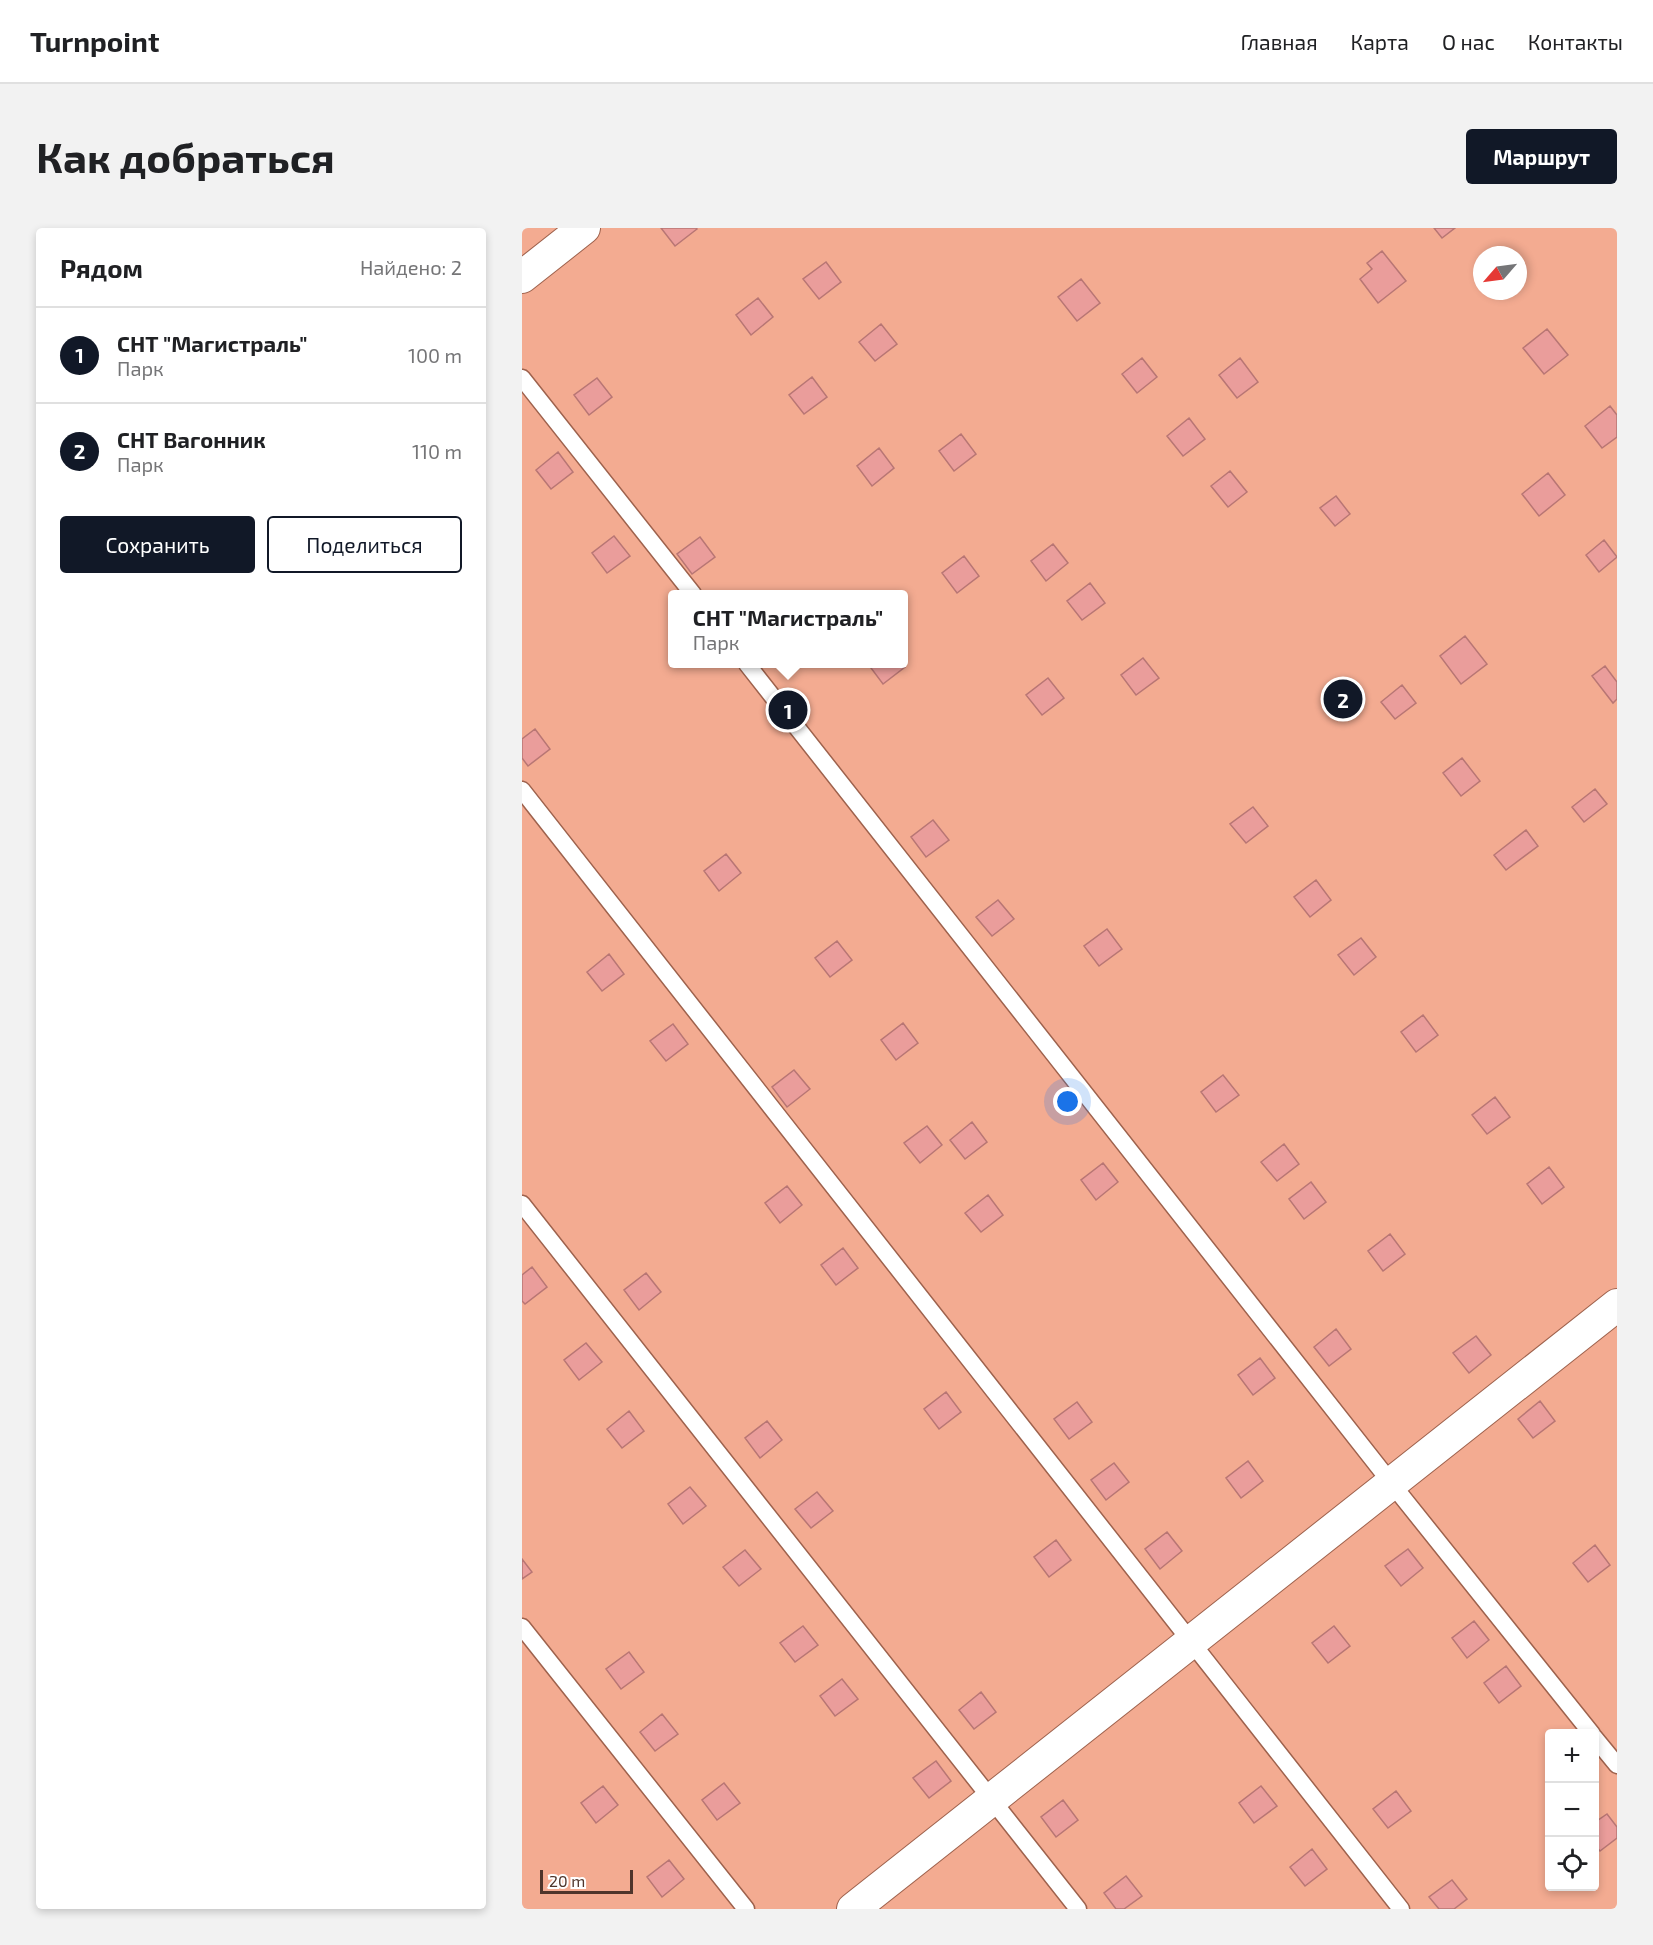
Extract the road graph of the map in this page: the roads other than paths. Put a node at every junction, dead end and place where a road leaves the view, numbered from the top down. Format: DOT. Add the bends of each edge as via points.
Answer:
graph roads {
  1 [pos="584,228"];
  2 [pos="522,277"];
  3 [pos="522,378"];
  4 [pos="690,590"];
  5 [pos="751,668"];
  6 [pos="522,790"];
  7 [pos="522,1204"];
  8 [pos="1617,1305"];
  9 [pos="1392,1484"];
  10 [pos="522,1627"];
  11 [pos="1192,1642"];
  12 [pos="1588,1729"];
  13 [pos="1599,1742"];
  14 [pos="1617,1765"];
  15 [pos="992,1800"];
  16 [pos="746,1909"];
  17 [pos="854,1909"];
  18 [pos="1078,1909"];
  19 [pos="1401,1909"];
  1 -- 2 [label="street"];
  3 -- 4 [label="lane"];
  5 -- 9 [label="lane"];
  6 -- 11 [label="lane"];
  7 -- 15 [label="lane"];
  8 -- 9 [label="street"];
  9 -- 11 [label="street"];
  9 -- 12 [label="lane"];
  10 -- 16 [label="lane"];
  11 -- 15 [label="street"];
  11 -- 19 [label="lane"];
  13 -- 14 [label="lane"];
  15 -- 17 [label="street"];
  15 -- 18 [label="lane"];
}
